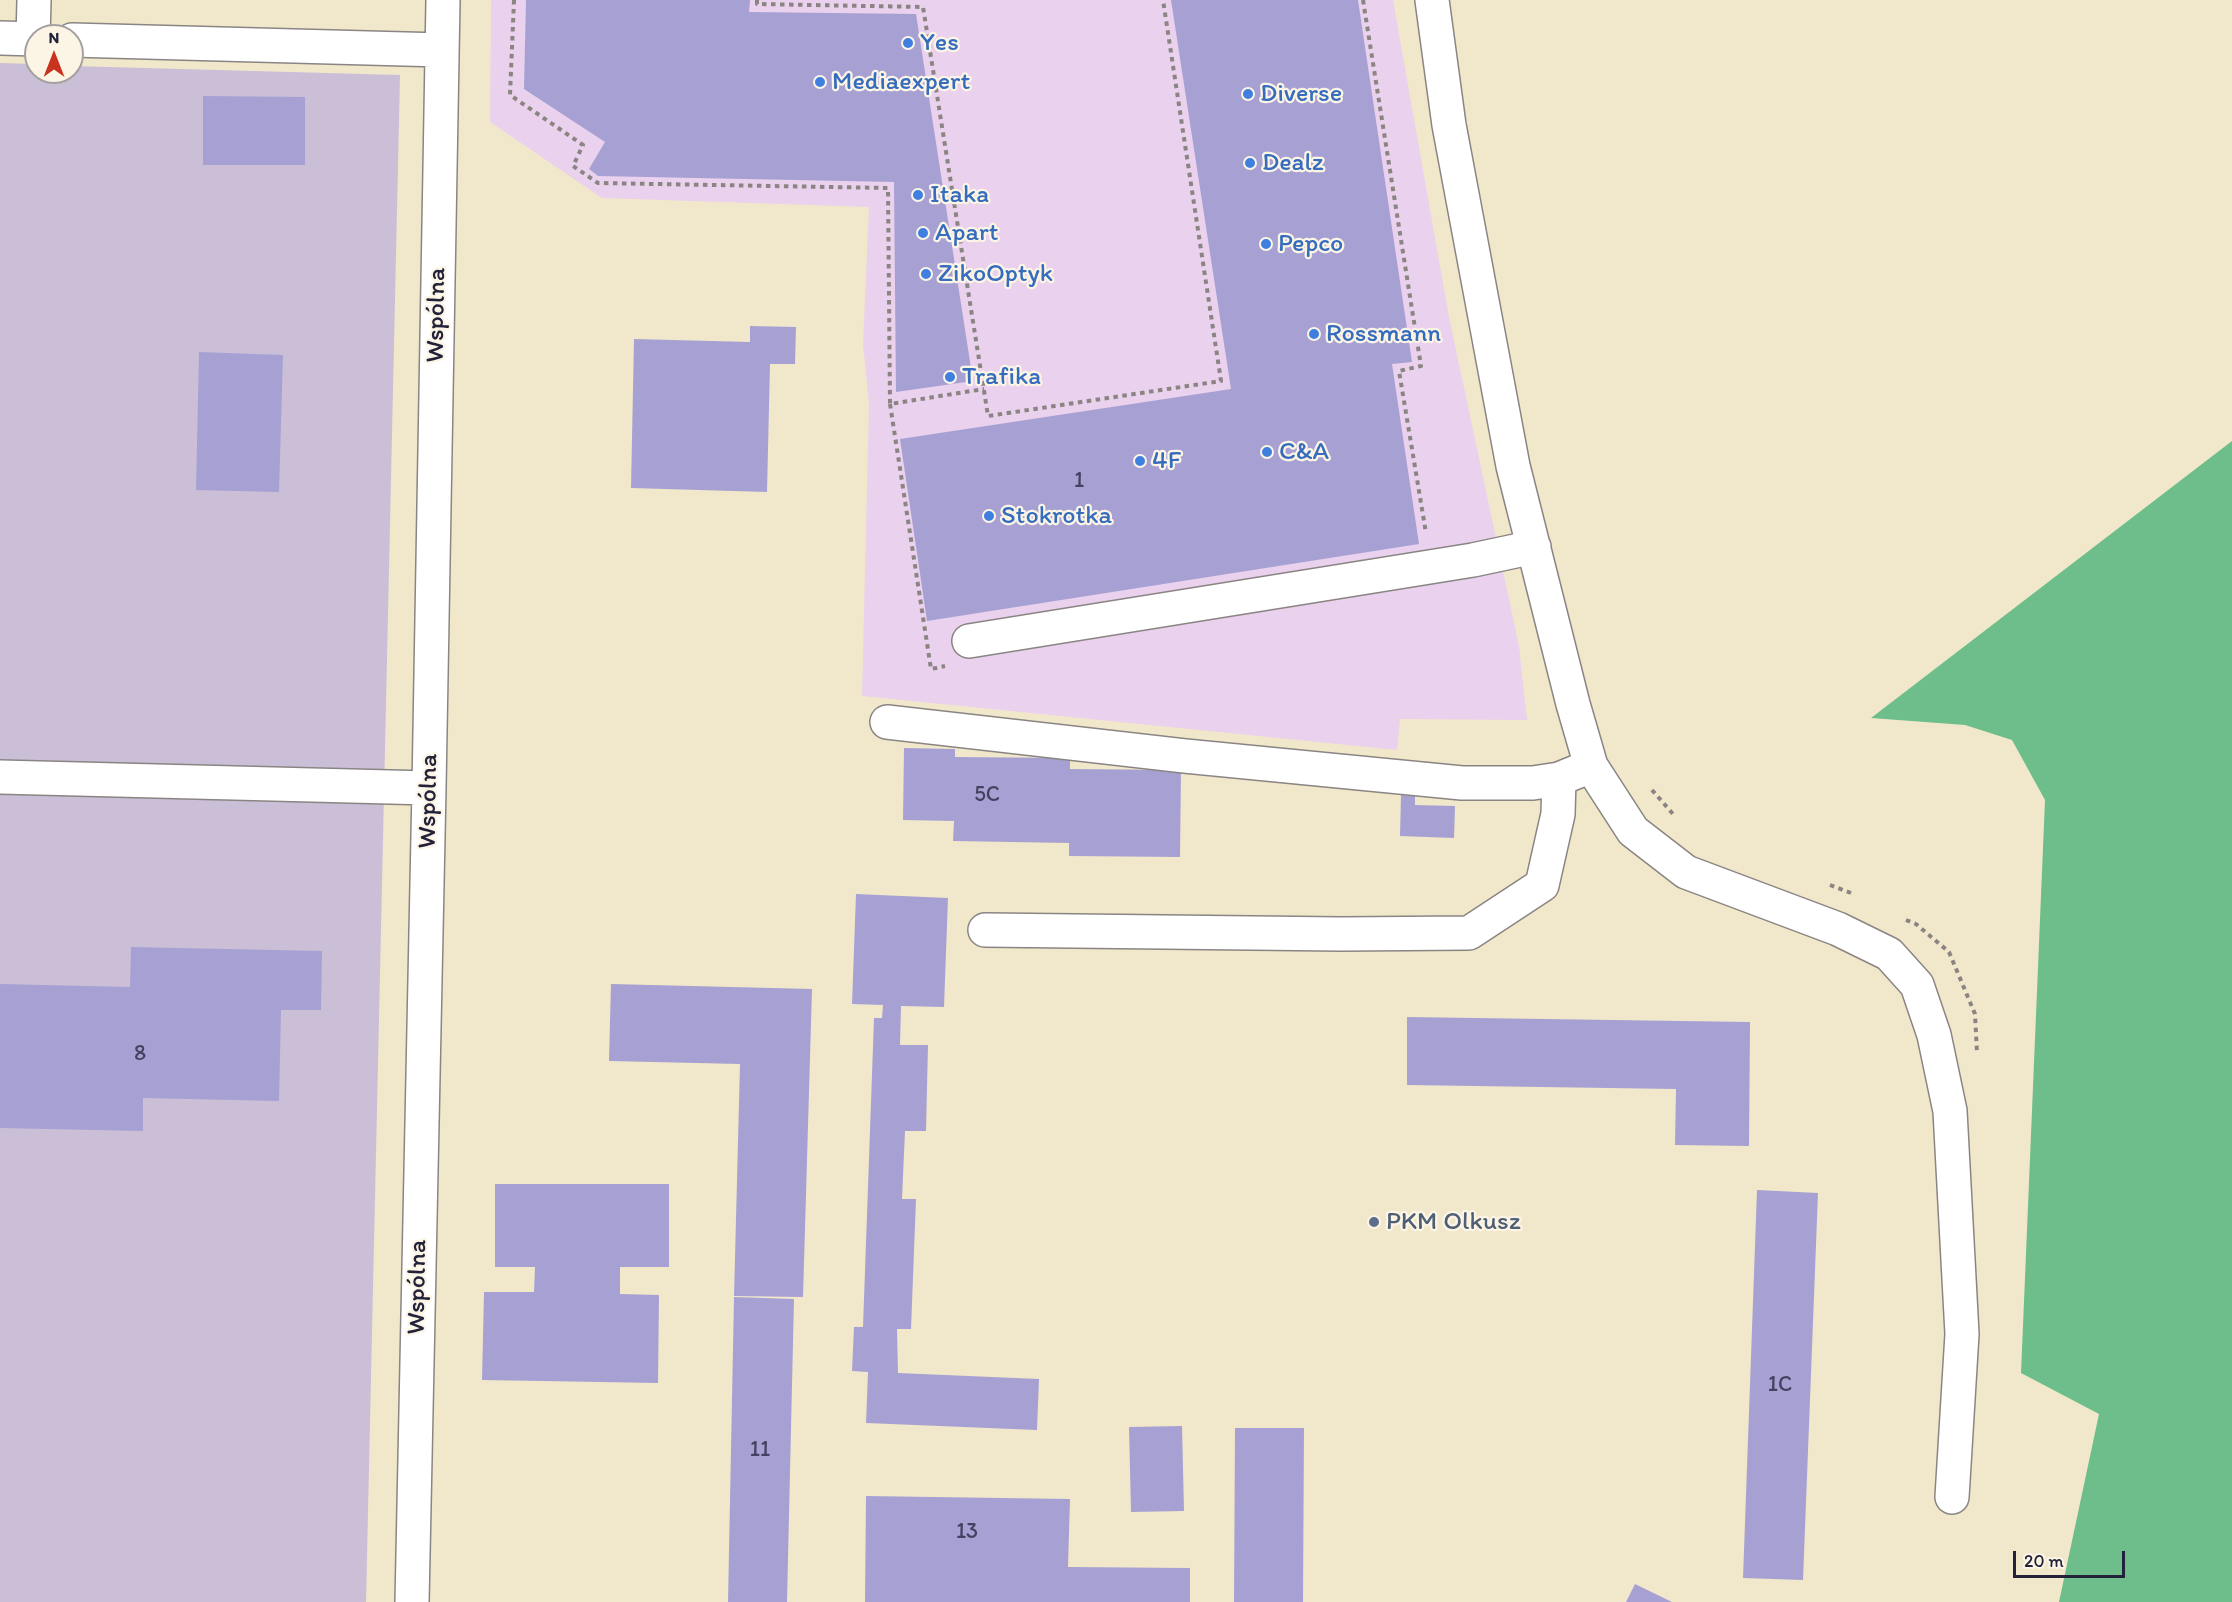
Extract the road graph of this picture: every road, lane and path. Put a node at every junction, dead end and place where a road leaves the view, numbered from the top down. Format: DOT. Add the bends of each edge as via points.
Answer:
graph roads {
  1 [pos="34,0"];
  2 [pos="443,0"];
  3 [pos="514,0"];
  4 [pos="757,0"];
  5 [pos="1163,0"];
  6 [pos="1363,0"];
  7 [pos="1431,0"];
  8 [pos="34,24"];
  9 [pos="0,38"];
  10 [pos="24,39"];
  11 [pos="84,40"];
  12 [pos="442,50"];
  13 [pos="984,389"];
  14 [pos="890,404"];
  15 [pos="1427,538"];
  16 [pos="1534,547"];
  17 [pos="961,653"];
  18 [pos="887,722"];
  19 [pos="1591,766"];
  20 [pos="0,777"];
  21 [pos="1559,779"];
  22 [pos="429,788"];
  23 [pos="1651,789"];
  24 [pos="1680,822"];
  25 [pos="1821,882"];
  26 [pos="1852,893"];
  27 [pos="1905,919"];
  28 [pos="985,930"];
  29 [pos="1978,1059"];
  30 [pos="1952,1497"];
  31 [pos="412,1602"];
  1 -- 8 [label="street"];
  2 -- 12 [label="street, Wspólna"];
  3 -- 14 [label="path" via="510,95 583,145 573,166 598,183 888,188"];
  4 -- 13 [label="path" via="757,4 923,7"];
  5 -- 13 [label="path" via="1221,381 988,416"];
  6 -- 15 [label="path" via="1421,366 1399,371"];
  7 -- 16 [label="street" via="1449,125 1513,466"];
  9 -- 10 [label="street"];
  11 -- 12 [label="street"];
  12 -- 22 [label="street, Wspólna"];
  13 -- 14 [label="path"];
  14 -- 17 [label="path" via="932,669"];
  16 -- 17 [label="street"];
  16 -- 19 [label="street"];
  18 -- 21 [label="street" via="1462,783"];
  19 -- 21 [label="street"];
  19 -- 30 [label="street" via="1633,831 1686,872 1838,929 1889,954 1917,986 1934,1035 1950,1112 1962,1334"];
  20 -- 22 [label="street"];
  21 -- 28 [label="street" via="1558,814 1542,885 1469,933"];
  22 -- 31 [label="street, Wspólna"];
  23 -- 24 [label="path"];
  25 -- 26 [label="path"];
  27 -- 29 [label="path" via="1949,952 1975,1014"];
}
